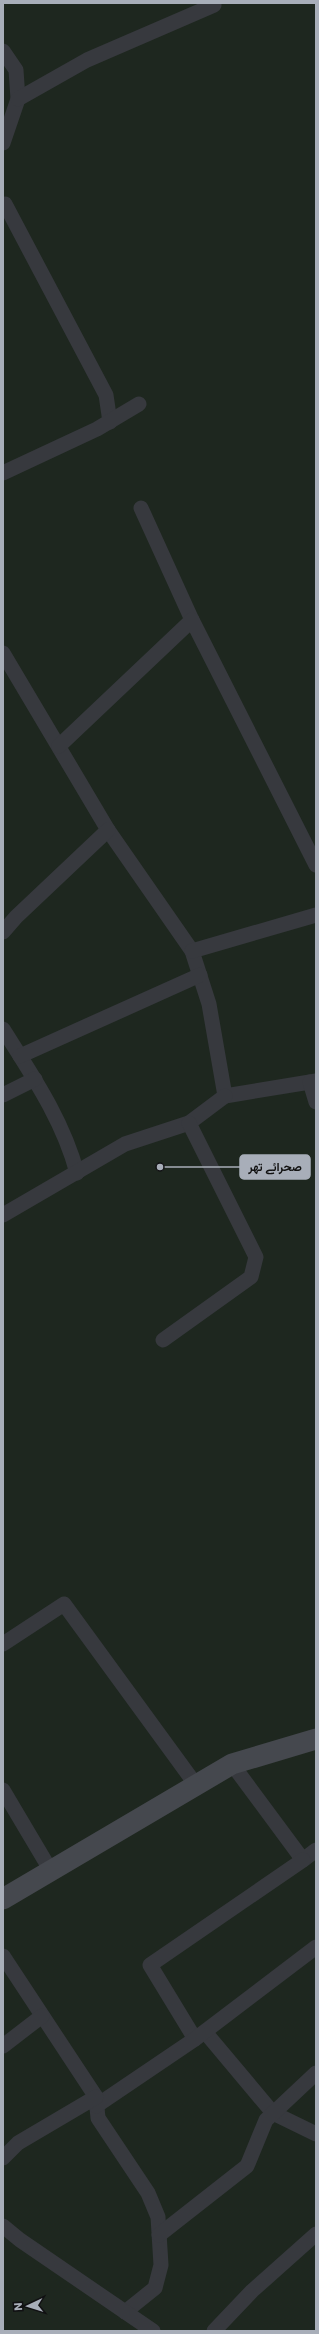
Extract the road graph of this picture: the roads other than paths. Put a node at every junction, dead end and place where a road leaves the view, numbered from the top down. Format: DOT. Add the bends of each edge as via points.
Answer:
graph roads {
  1 [pos="214,5"];
  2 [pos="3,51"];
  3 [pos="18,98"];
  4 [pos="3,143"];
  5 [pos="4,201"];
  6 [pos="139,404"];
  7 [pos="110,422"];
  8 [pos="3,473"];
  9 [pos="140,508"];
  10 [pos="192,620"];
  11 [pos="3,653"];
  12 [pos="59,746"];
  13 [pos="108,830"];
  14 [pos="316,865"];
  15 [pos="316,915"];
  16 [pos="3,932"];
  17 [pos="192,951"];
  18 [pos="200,975"];
  19 [pos="3,1029"];
  20 [pos="20,1056"];
  21 [pos="35,1079"];
  22 [pos="313,1081"];
  23 [pos="3,1095"];
  24 [pos="225,1096"];
  25 [pos="316,1102"];
  26 [pos="189,1123"];
  27 [pos="77,1173"];
  28 [pos="3,1215"];
  29 [pos="163,1340"];
  30 [pos="3,1644"];
  31 [pos="316,1739"];
  32 [pos="232,1764"];
  33 [pos="196,1785"];
  34 [pos="3,1790"];
  35 [pos="316,1850"];
  36 [pos="303,1860"];
  37 [pos="51,1871"];
  38 [pos="3,1899"];
  39 [pos="316,1946"];
  40 [pos="3,1956"];
  41 [pos="42,2016"];
  42 [pos="200,2035"];
  43 [pos="3,2046"];
  44 [pos="316,2073"];
  45 [pos="96,2102"];
  46 [pos="272,2114"];
  47 [pos="316,2134"];
  48 [pos="3,2158"];
  49 [pos="6,2232"];
  50 [pos="316,2234"];
  51 [pos="159,2235"];
  52 [pos="125,2312"];
  53 [pos="153,2331"];
  54 [pos="214,2331"];
  1 -- 3 [label="street" via="87,60"];
  2 -- 3 [label="street" via="16,70"];
  3 -- 4 [label="street"];
  5 -- 7 [label="street" via="106,395"];
  6 -- 7 [label="street"];
  7 -- 8 [label="street"];
  9 -- 10 [label="street"];
  10 -- 12 [label="street"];
  10 -- 14 [label="street"];
  11 -- 12 [label="street"];
  12 -- 13 [label="street"];
  13 -- 16 [label="street"];
  13 -- 17 [label="street"];
  15 -- 17 [label="street"];
  17 -- 18 [label="street"];
  18 -- 20 [label="street"];
  18 -- 24 [label="street" via="209,1004"];
  19 -- 20 [label="street"];
  20 -- 21 [label="street"];
  21 -- 23 [label="street"];
  21 -- 27 [label="street" via="70,1148"];
  22 -- 24 [label="street"];
  22 -- 25 [label="street"];
  24 -- 26 [label="street"];
  26 -- 27 [label="street" via="125,1144"];
  26 -- 29 [label="street" via="256,1257 251,1276"];
  27 -- 28 [label="street"];
  30 -- 33 [label="street" via="64,1604"];
  31 -- 32 [label="street"];
  32 -- 33 [label="street"];
  32 -- 36 [label="street"];
  33 -- 37 [label="street"];
  34 -- 37 [label="street"];
  35 -- 36 [label="street"];
  36 -- 42 [label="street" via="150,1964"];
  37 -- 38 [label="street"];
  39 -- 42 [label="street"];
  40 -- 41 [label="street"];
  41 -- 43 [label="street"];
  41 -- 45 [label="street"];
  42 -- 45 [label="street"];
  42 -- 46 [label="street"];
  44 -- 46 [label="street"];
  45 -- 48 [label="street" via="18,2143"];
  45 -- 51 [label="street" via="98,2118 148,2193 158,2217"];
  46 -- 47 [label="street"];
  46 -- 51 [label="street" via="266,2120 247,2166"];
  49 -- 52 [label="street"];
  50 -- 54 [label="street" via="252,2291"];
  51 -- 52 [label="street" via="161,2265 155,2288"];
  52 -- 53 [label="street"];
}
